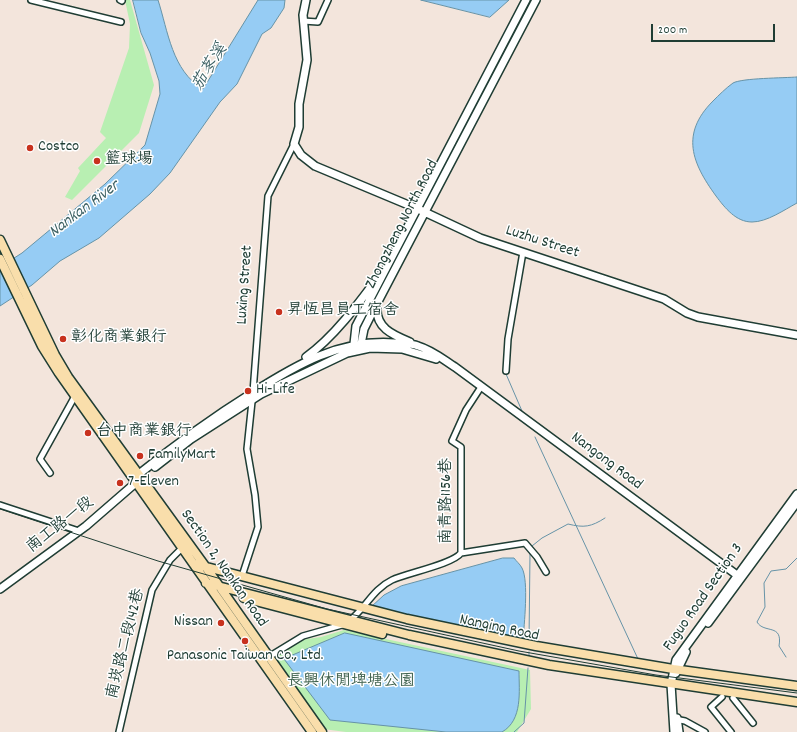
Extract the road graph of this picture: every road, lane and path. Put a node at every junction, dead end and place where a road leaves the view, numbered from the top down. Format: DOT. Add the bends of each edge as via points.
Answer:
graph roads {
  1 [pos="31,0"];
  2 [pos="306,0"];
  3 [pos="328,0"];
  4 [pos="526,0"];
  5 [pos="536,0"];
  6 [pos="303,21"];
  7 [pos="121,22"];
  8 [pos="294,144"];
  9 [pos="418,209"];
  10 [pos="425,212"];
  11 [pos="0,240"];
  12 [pos="523,252"];
  13 [pos="3,259"];
  14 [pos="390,261"];
  15 [pos="24,301"];
  16 [pos="377,306"];
  17 [pos="797,335"];
  18 [pos="417,345"];
  19 [pos="358,346"];
  20 [pos="455,367"];
  21 [pos="292,368"];
  22 [pos="506,371"];
  23 [pos="481,387"];
  24 [pos="253,392"];
  25 [pos="75,396"];
  26 [pos="252,400"];
  27 [pos="50,473"];
  28 [pos="139,478"];
  29 [pos="797,494"];
  30 [pos="797,502"];
  31 [pos="0,505"];
  32 [pos="79,531"];
  33 [pos="183,547"];
  34 [pos="461,553"];
  35 [pos="202,568"];
  36 [pos="546,572"];
  37 [pos="242,576"];
  38 [pos="739,577"];
  39 [pos="208,585"];
  40 [pos="220,588"];
  41 [pos="0,589"];
  42 [pos="362,610"];
  43 [pos="347,623"];
  44 [pos="452,628"];
  45 [pos="437,630"];
  46 [pos="423,638"];
  47 [pos="443,648"];
  48 [pos="552,649"];
  49 [pos="572,657"];
  50 [pos="265,659"];
  51 [pos="675,671"];
  52 [pos="654,682"];
  53 [pos="632,683"];
  54 [pos="797,686"];
  55 [pos="673,687"];
  56 [pos="797,690"];
  57 [pos="722,697"];
  58 [pos="733,698"];
  59 [pos="797,702"];
  60 [pos="797,706"];
  61 [pos="675,719"];
  62 [pos="753,723"];
  63 [pos="119,732"];
  64 [pos="312,732"];
  65 [pos="322,732"];
  66 [pos="674,732"];
  67 [pos="679,732"];
  68 [pos="705,732"];
  69 [pos="731,732"];
  1 -- 7 [label="street"];
  2 -- 6 [label="street, Luxing Street"];
  3 -- 6 [label="street" via="318,22"];
  4 -- 9 [label="street, Zhongzheng North Road"];
  5 -- 10 [label="street, Zhongzheng North Road"];
  6 -- 8 [label="street, Luxing Street" via="307,60 299,104 299,128"];
  8 -- 9 [label="street, Luzhu Street" via="301,155 315,166"];
  8 -- 24 [label="street, Luxing Street" via="268,196"];
  9 -- 10 [label="street, Luzhu Street"];
  9 -- 14 [label="street, Zhongzheng North Road"];
  10 -- 12 [label="street, Luzhu Street" via="480,238"];
  10 -- 16 [label="street, Zhongzheng North Road"];
  11 -- 13 [label="main road"];
  12 -- 17 [label="street, Luzhu Street" via="664,299 687,313"];
  12 -- 22 [label="street" via="508,340"];
  13 -- 15 [label="main road"];
  14 -- 19 [label="street, Zhongzheng North Road" via="356,326"];
  14 -- 21 [label="street" via="362,299 330,335 313,353"];
  15 -- 25 [label="main road, Section 2, Nankan Road" via="42,346"];
  15 -- 28 [label="main road, Section 2, Nankan Road" via="67,375"];
  16 -- 18 [label="street" via="378,319 384,329"];
  16 -- 19 [label="street, Zhongzheng North Road"];
  18 -- 19 [label="street, Nangong Road" via="385,342"];
  18 -- 20 [label="street, Nangong Road"];
  19 -- 20 [label="street, Nangong Road" via="402,349"];
  19 -- 21 [label="street, Nangong Road" via="325,352"];
  19 -- 26 [label="street, Nangong Road"];
  20 -- 23 [label="street, Nangong Road"];
  21 -- 24 [label="street, Nangong Road"];
  23 -- 34 [label="street, 南青路1156巷" via="466,410 452,441 461,447"];
  23 -- 38 [label="street, Nangong Road"];
  24 -- 26 [label="street, Luxing Street"];
  24 -- 28 [label="street, Nangong Road" via="213,417"];
  25 -- 27 [label="street" via="40,459"];
  25 -- 28 [label="main road, Section 2, Nankan Road"];
  26 -- 28 [label="street, Nangong Road" via="191,439"];
  26 -- 37 [label="street, Luxing Street" via="247,449 258,527"];
  28 -- 32 [label="street, 南工路一段"];
  28 -- 33 [label="main road, Section 2, Nankan Road"];
  28 -- 35 [label="main road, Section 2, Nankan Road"];
  29 -- 38 [label="street, Fuguo Road Section 3"];
  30 -- 38 [label="street, Fuguo Road Section 3"];
  31 -- 32 [label="street"];
  32 -- 41 [label="street, 南工路一段"];
  33 -- 35 [label="main road, Section 2, Nankan Road"];
  33 -- 63 [label="street, 南崁路二段142巷" via="170,560 152,590"];
  34 -- 36 [label="street" via="525,543"];
  34 -- 42 [label="street, 南青路1156巷" via="444,563 390,581 380,588"];
  35 -- 37 [label="main road"];
  35 -- 39 [label="main road, Section 2, Nankan Road"];
  35 -- 40 [label="main road, Section 2, Nankan Road"];
  35 -- 42 [label="main road, Nanqing Road"];
  37 -- 42 [label="main road"];
  38 -- 51 [label="street, Fuguo Road Section 3"];
  39 -- 40 [label="main road, Nanqing Road"];
  39 -- 50 [label="main road, Section 2, Nankan Road"];
  40 -- 43 [label="main road, Nanqing Road"];
  40 -- 50 [label="main road, Section 2, Nankan Road"];
  42 -- 43 [label="street, 南青路1156巷"];
  42 -- 44 [label="main road"];
  42 -- 45 [label="main road, Nanqing Road"];
  43 -- 46 [label="main road, Nanqing Road"];
  43 -- 47 [label="main road"];
  43 -- 50 [label="street" via="303,636"];
  44 -- 45 [label="main road"];
  44 -- 48 [label="main road"];
  45 -- 49 [label="main road, Nanqing Road"];
  46 -- 47 [label="main road"];
  46 -- 52 [label="main road, Nanqing Road" via="549,665"];
  47 -- 53 [label="main road" via="564,673"];
  48 -- 49 [label="main road"];
  48 -- 51 [label="main road"];
  49 -- 51 [label="main road, Nanqing Road"];
  50 -- 64 [label="main road, Section 2, Nankan Road"];
  50 -- 65 [label="main road, Section 2, Nankan Road"];
  51 -- 54 [label="main road"];
  51 -- 55 [label="street, Fuguo Road Section 3"];
  51 -- 56 [label="main road, Nanqing Road"];
  52 -- 53 [label="main road"];
  52 -- 55 [label="main road, Nanqing Road"];
  53 -- 55 [label="main road"];
  55 -- 57 [label="main road"];
  55 -- 59 [label="main road, Nanqing Road"];
  55 -- 61 [label="street, Fuguo Road Section 3"];
  57 -- 58 [label="main road"];
  57 -- 69 [label="street" via="711,707"];
  58 -- 60 [label="main road"];
  58 -- 62 [label="street"];
  61 -- 66 [label="street, Fuguo Road Section 3"];
  61 -- 67 [label="street, Fuguo Road Section 3"];
  61 -- 68 [label="street" via="685,721"];
}
